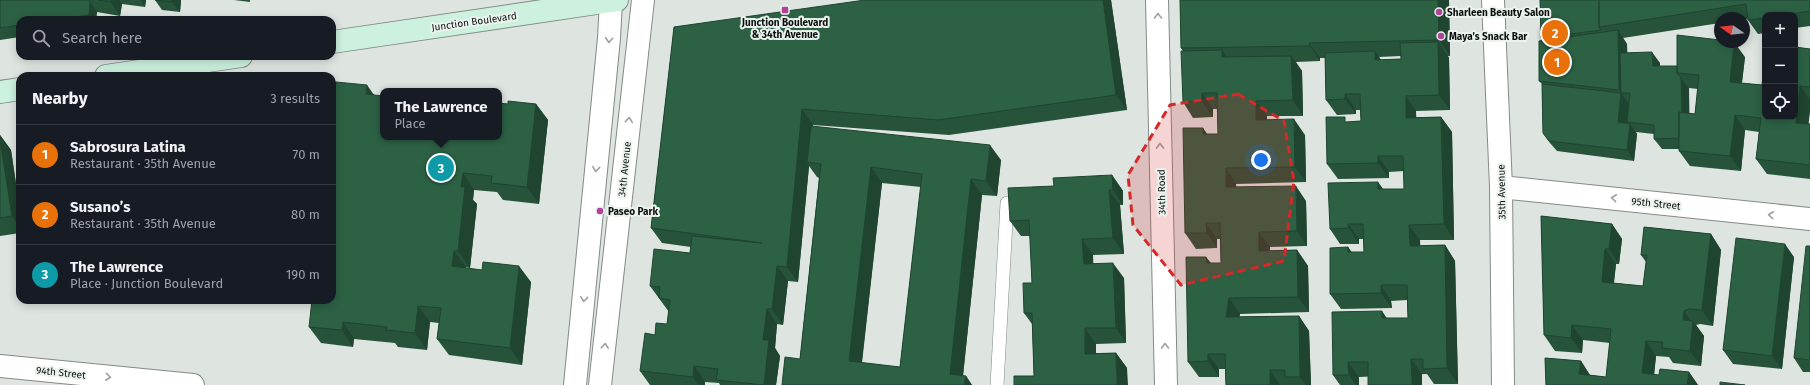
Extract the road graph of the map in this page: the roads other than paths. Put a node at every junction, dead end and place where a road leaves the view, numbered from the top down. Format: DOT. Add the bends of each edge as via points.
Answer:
graph roads {
  1 [pos="614,0"];
  2 [pos="643,0"];
  3 [pos="1157,0"];
  4 [pos="1493,0"];
  5 [pos="336,41"];
  6 [pos="214,60"];
  7 [pos="133,72"];
  8 [pos="16,90"];
  9 [pos="0,92"];
  10 [pos="1501,187"];
  11 [pos="1007,203"];
  12 [pos="1810,219"];
  13 [pos="0,366"];
  14 [pos="193,385"];
  15 [pos="575,385"];
  16 [pos="600,385"];
  17 [pos="997,385"];
  18 [pos="1166,385"];
  19 [pos="1503,385"];
  1 -- 5 [label="main road, Junction Boulevard"];
  1 -- 15 [label="street, one-way"];
  16 -- 2 [label="street, 34th Avenue, one-way"];
  18 -- 3 [label="street, 34th Road, one-way"];
  4 -- 10 [label="street, 35th Avenue"];
  6 -- 7 [label="main road"];
  8 -- 9 [label="main road"];
  12 -- 10 [label="street, 95th Street, one-way"];
  10 -- 19 [label="street, 35th Avenue"];
  11 -- 17 [label="lane"];
  13 -- 14 [label="street, 94th Street, one-way"];
}
